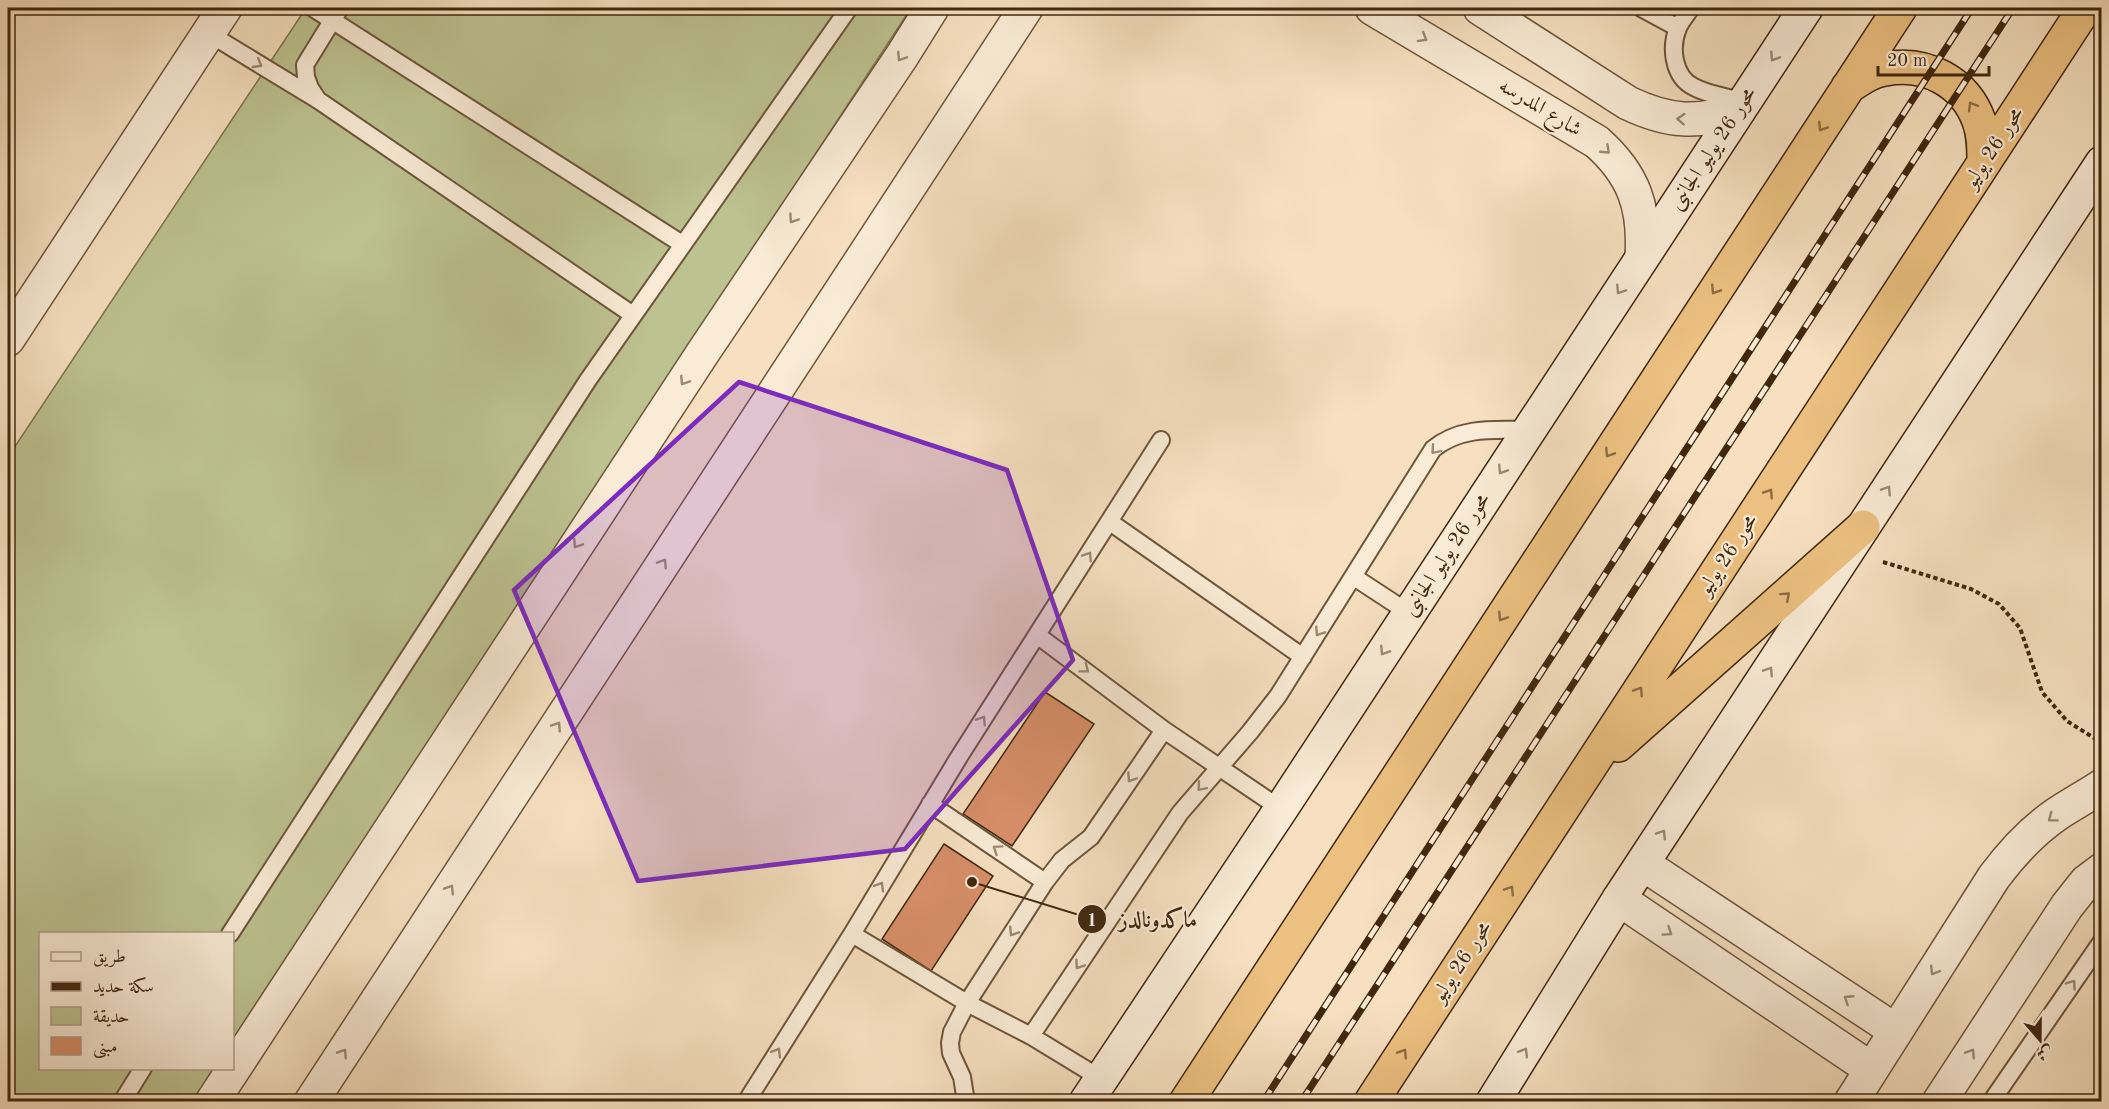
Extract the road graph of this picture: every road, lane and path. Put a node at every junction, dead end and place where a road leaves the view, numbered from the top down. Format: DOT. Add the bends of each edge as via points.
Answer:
graph roads {
  1 [pos="314,8"];
  2 [pos="849,8"];
  3 [pos="932,8"];
  4 [pos="1026,8"];
  5 [pos="1372,8"];
  6 [pos="1480,8"];
  7 [pos="1641,8"];
  8 [pos="1691,8"];
  9 [pos="1806,8"];
  10 [pos="1900,8"];
  11 [pos="2085,8"];
  12 [pos="336,14"];
  13 [pos="217,20"];
  14 [pos="1678,28"];
  15 [pos="1848,87"];
  16 [pos="318,100"];
  17 [pos="1742,106"];
  18 [pos="1984,162"];
  19 [pos="2102,163"];
  20 [pos="682,244"];
  21 [pos="1642,256"];
  22 [pos="633,315"];
  23 [pos="8,339"];
  24 [pos="1529,430"];
  25 [pos="1161,440"];
  26 [pos="1110,522"];
  27 [pos="1856,539"];
  28 [pos="1354,577"];
  29 [pos="1409,613"];
  30 [pos="1037,635"];
  31 [pos="1303,657"];
  32 [pos="1164,730"];
  33 [pos="2102,743"];
  34 [pos="1220,767"];
  35 [pos="1585,774"];
  36 [pos="2102,786"];
  37 [pos="930,804"];
  38 [pos="1281,809"];
  39 [pos="1643,864"];
  40 [pos="2102,870"];
  41 [pos="1045,882"];
  42 [pos="1619,899"];
  43 [pos="231,932"];
  44 [pos="852,934"];
  45 [pos="2102,941"];
  46 [pos="967,1004"];
  47 [pos="1896,1031"];
  48 [pos="1031,1036"];
  49 [pos="234,1067"];
  50 [pos="1871,1069"];
  51 [pos="142,1070"];
  52 [pos="232,1070"];
  53 [pos="1093,1090"];
  54 [pos="122,1101"];
  55 [pos="212,1101"];
  56 [pos="311,1101"];
  57 [pos="746,1101"];
  58 [pos="966,1101"];
  59 [pos="1186,1101"];
  60 [pos="1371,1101"];
  61 [pos="1493,1101"];
  62 [pos="1851,1101"];
  63 [pos="1939,1101"];
  64 [pos="1991,1101"];
  1 -- 12 [label="lane"];
  2 -- 20 [label="lane"];
  3 -- 49 [label="street, one-way"];
  56 -- 4 [label="street, one-way"];
  5 -- 21 [label="street, شارع المدرسه, one-way" via="1597,142 1613,156 1635,193 1641,213"];
  17 -- 6 [label="street, one-way" via="1702,120 1664,117 1646,111"];
  7 -- 14 [label="lane"];
  8 -- 14 [label="lane"];
  9 -- 17 [label="street, محور 26 يوليو الجانبى, one-way"];
  10 -- 15 [label="highway"];
  11 -- 18 [label="highway, محور 26 يوليو"];
  12 -- 16 [label="lane" via="305,65 310,88"];
  12 -- 20 [label="lane"];
  13 -- 16 [label="lane, one-way"];
  13 -- 23 [label="street"];
  14 -- 17 [label="lane" via="1673,52 1682,77 1693,87"];
  18 -- 15 [label="highway, one-way" via="1980,122 1972,104 1942,77 1924,69 1884,69"];
  15 -- 59 [label="highway, one-way"];
  16 -- 22 [label="lane"];
  17 -- 21 [label="street, محور 26 يوليو الجانبى"];
  35 -- 18 [label="highway, محور 26 يوليو, one-way"];
  27 -- 19 [label="street, one-way"];
  20 -- 22 [label="lane"];
  21 -- 24 [label="street, محور 26 يوليو الجانبى, one-way"];
  22 -- 43 [label="lane"];
  24 -- 28 [label="lane, one-way" via="1467,432 1433,449"];
  24 -- 29 [label="street, محور 26 يوليو الجانبى, one-way"];
  25 -- 26 [label="lane"];
  30 -- 26 [label="lane, one-way"];
  26 -- 31 [label="lane"];
  27 -- 33 [label="path" via="1999,604 2020,628 2042,692 2067,721"];
  35 -- 27 [label="highway, one-way"];
  39 -- 27 [label="street, one-way"];
  28 -- 29 [label="lane"];
  28 -- 31 [label="lane, one-way"];
  29 -- 38 [label="street, محور 26 يوليو الجانبى, one-way"];
  30 -- 32 [label="lane, one-way"];
  37 -- 30 [label="lane, one-way"];
  31 -- 34 [label="lane" via="1271,705"];
  32 -- 34 [label="lane"];
  32 -- 41 [label="lane, one-way" via="1091,837 1062,860"];
  34 -- 38 [label="lane"];
  34 -- 48 [label="lane, one-way" via="1180,813"];
  60 -- 35 [label="highway, محور 26 يوليو, one-way"];
  36 -- 47 [label="street, one-way" via="2058,813 2013,853"];
  41 -- 37 [label="lane, one-way"];
  44 -- 37 [label="lane, one-way"];
  38 -- 53 [label="street, محور 26 يوليو الجانبى"];
  39 -- 42 [label="street"];
  47 -- 39 [label="street, one-way"];
  63 -- 40 [label="street, one-way" via="2067,906 2086,882"];
  41 -- 46 [label="lane, one-way"];
  42 -- 50 [label="street, one-way"];
  61 -- 42 [label="street, one-way"];
  44 -- 46 [label="lane"];
  57 -- 44 [label="lane, one-way"];
  64 -- 45 [label="lane, one-way"];
  46 -- 48 [label="lane"];
  46 -- 58 [label="lane" via="950,1043"];
  47 -- 50 [label="street"];
  48 -- 53 [label="lane"];
  50 -- 62 [label="street"];
  51 -- 54 [label="lane"];
  52 -- 55 [label="street, one-way"];
}
